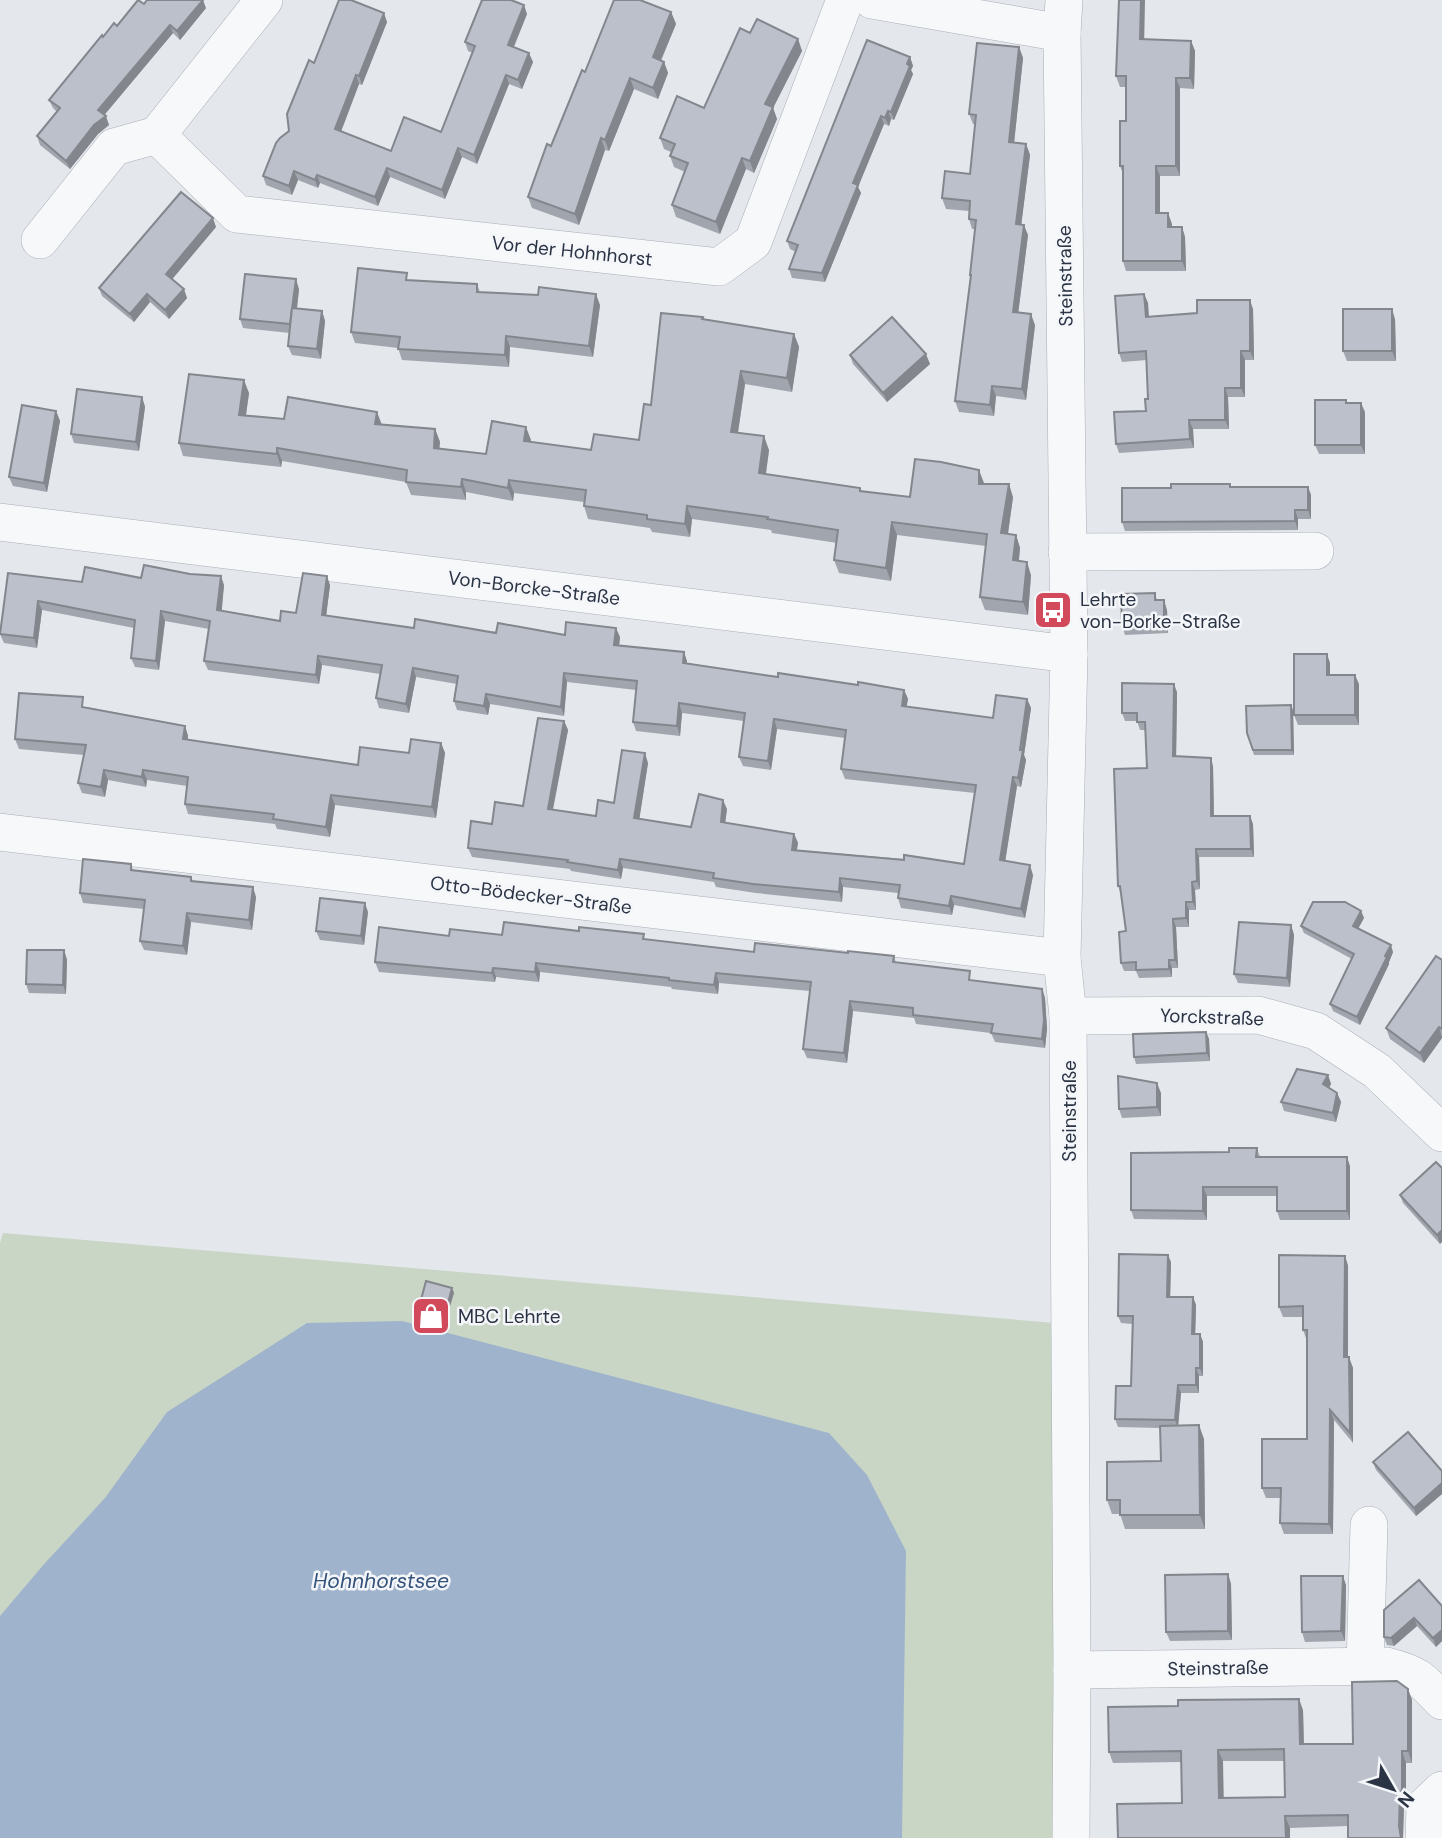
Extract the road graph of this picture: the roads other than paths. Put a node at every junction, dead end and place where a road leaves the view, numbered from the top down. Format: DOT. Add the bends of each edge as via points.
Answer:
graph roads {
  1 [pos="264,0"];
  2 [pos="845,0"];
  3 [pos="872,0"];
  4 [pos="1063,17"];
  5 [pos="157,135"];
  6 [pos="40,240"];
  7 [pos="0,522"];
  8 [pos="1315,551"];
  9 [pos="1067,552"];
  10 [pos="1069,654"];
  11 [pos="0,832"];
  12 [pos="1062,958"];
  13 [pos="1068,1016"];
  14 [pos="1442,1133"];
  15 [pos="1369,1525"];
  16 [pos="1365,1667"];
  17 [pos="1072,1670"];
  18 [pos="1442,1701"];
  19 [pos="1442,1790"];
  20 [pos="1071,1838"];
  21 [pos="1424,1838"];
  1 -- 5 [label="street"];
  2 -- 5 [label="street, Vor der Hohnhorst" via="753,242 719,267 237,215"];
  3 -- 4 [label="street"];
  4 -- 9 [label="street, Steinstraße"];
  5 -- 6 [label="street" via="114,147"];
  7 -- 10 [label="street, Von-Borcke-Straße"];
  8 -- 9 [label="street"];
  9 -- 10 [label="street, Steinstraße"];
  10 -- 12 [label="street, Steinstraße"];
  11 -- 12 [label="street, Otto-Bödecker-Straße"];
  12 -- 13 [label="street, Steinstraße"];
  13 -- 14 [label="street, Yorckstraße" via="1258,1015 1316,1031 1377,1071"];
  13 -- 17 [label="street, Steinstraße"];
  15 -- 16 [label="street"];
  16 -- 17 [label="street, Steinstraße"];
  16 -- 18 [label="street, Steinstraße" via="1386,1666 1406,1672 1422,1680"];
  17 -- 20 [label="street, Steinstraße"];
  19 -- 21 [label="street" via="1425,1807"];
}
